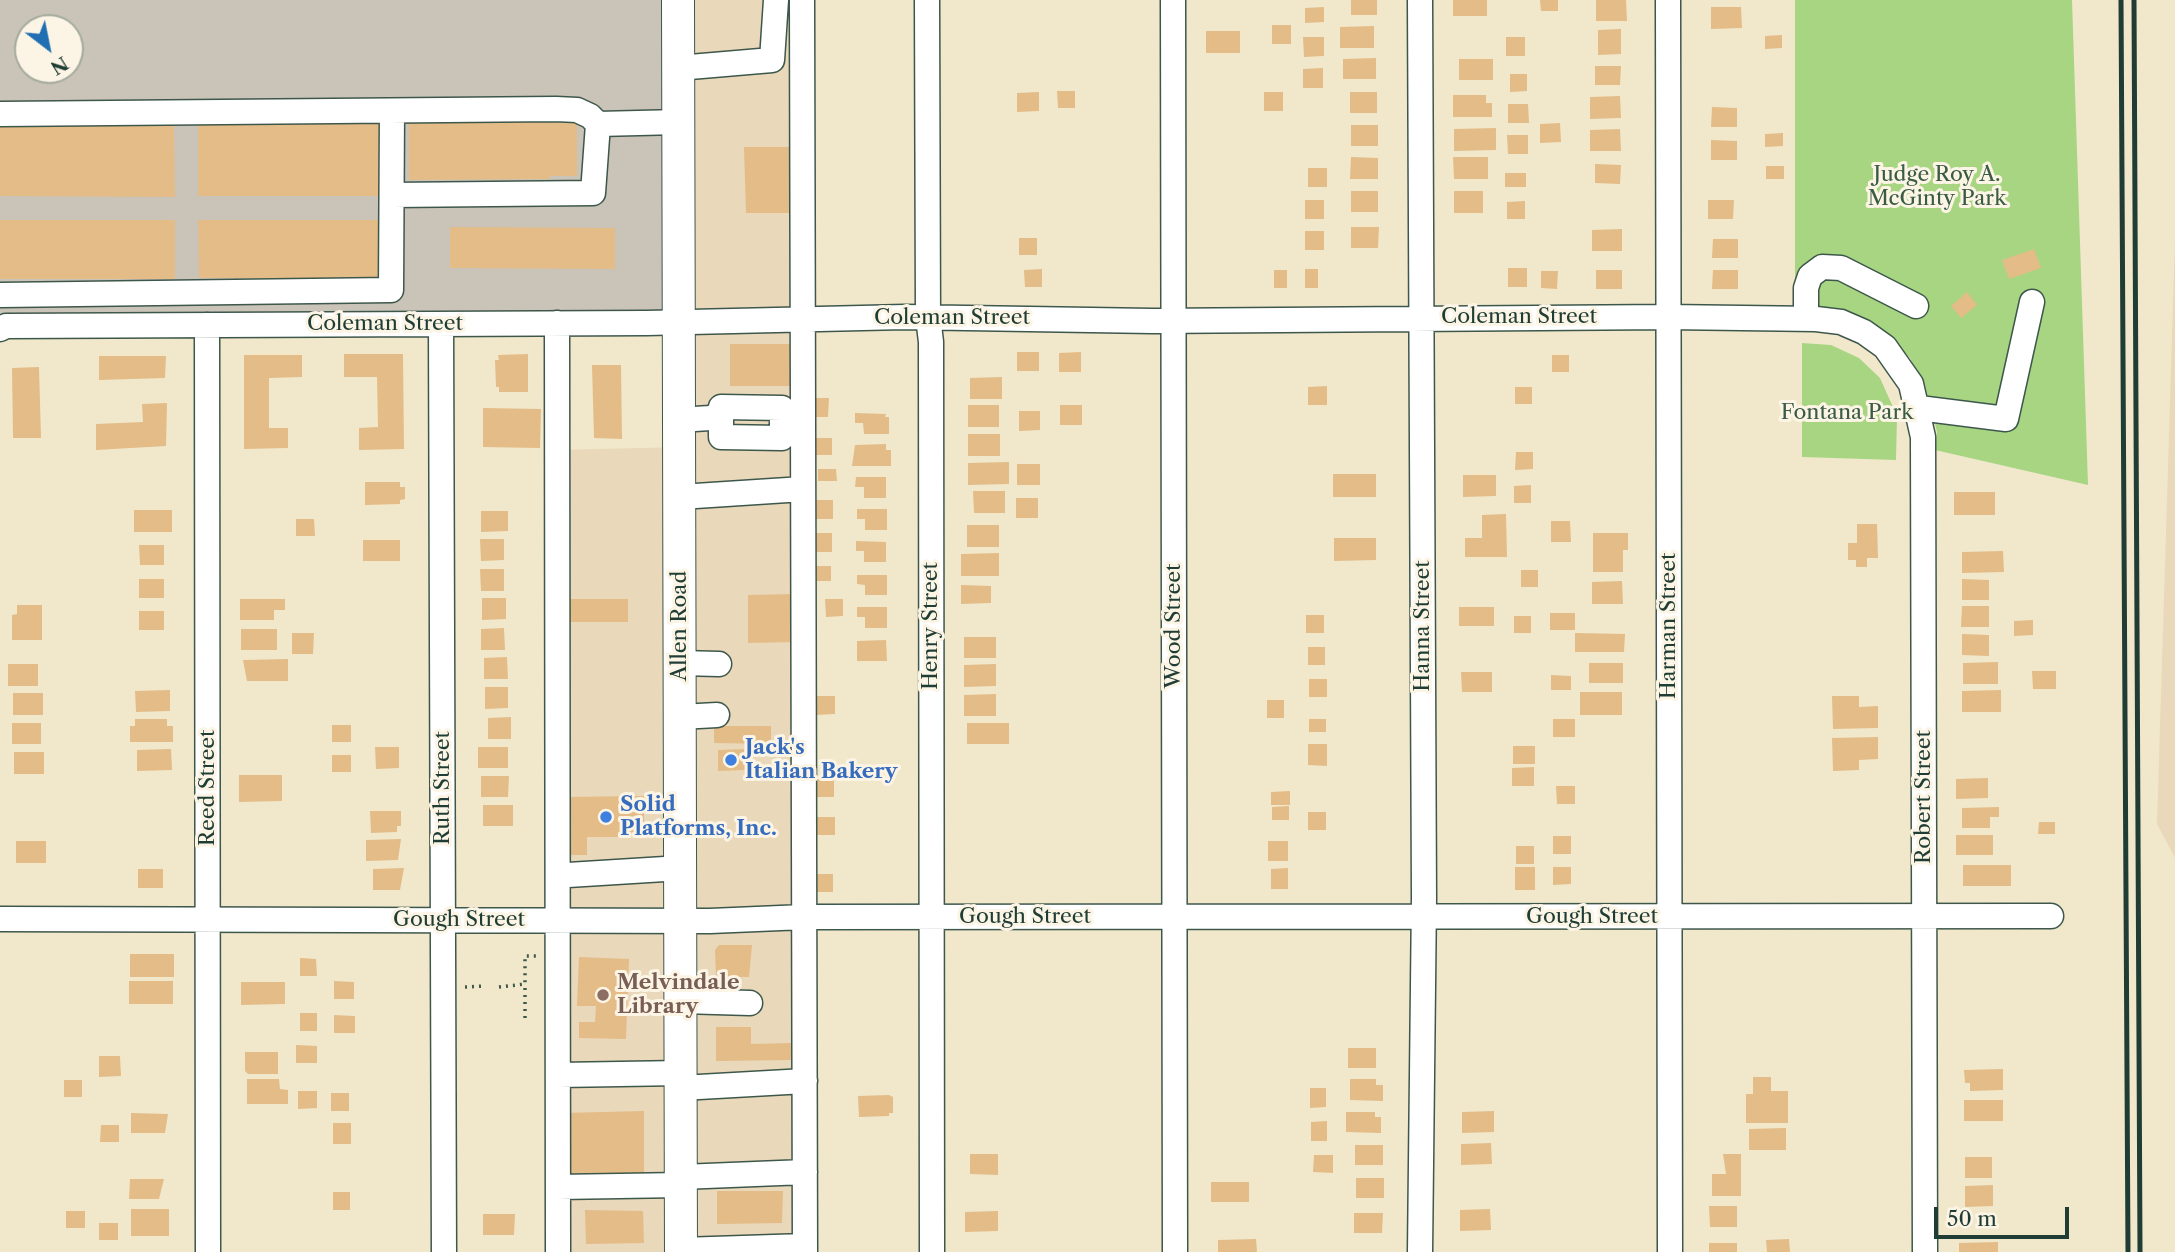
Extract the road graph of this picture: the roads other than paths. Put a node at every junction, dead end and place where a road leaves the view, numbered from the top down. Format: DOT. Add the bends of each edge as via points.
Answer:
graph roads {
  1 [pos="678,0"];
  2 [pos="776,0"];
  3 [pos="802,0"];
  4 [pos="927,0"];
  5 [pos="1173,0"];
  6 [pos="1420,0"];
  7 [pos="1668,0"];
  8 [pos="678,68"];
  9 [pos="392,111"];
  10 [pos="0,114"];
  11 [pos="678,122"];
  12 [pos="598,124"];
  13 [pos="392,195"];
  14 [pos="0,295"];
  15 [pos="2032,302"];
  16 [pos="1916,306"];
  17 [pos="928,317"];
  18 [pos="1421,317"];
  19 [pos="1668,317"];
  20 [pos="803,319"];
  21 [pos="1806,319"];
  22 [pos="679,320"];
  23 [pos="1174,320"];
  24 [pos="557,323"];
  25 [pos="441,324"];
  26 [pos="207,325"];
  27 [pos="3,327"];
  28 [pos="1889,351"];
  29 [pos="1919,408"];
  30 [pos="721,414"];
  31 [pos="679,420"];
  32 [pos="803,489"];
  33 [pos="680,497"];
  34 [pos="680,663"];
  35 [pos="719,664"];
  36 [pos="717,715"];
  37 [pos="680,716"];
  38 [pos="681,868"];
  39 [pos="568,875"];
  40 [pos="2051,916"];
  41 [pos="804,917"];
  42 [pos="930,917"];
  43 [pos="1423,917"];
  44 [pos="1670,917"];
  45 [pos="209,918"];
  46 [pos="1924,918"];
  47 [pos="0,919"];
  48 [pos="560,919"];
  49 [pos="1175,919"];
  50 [pos="681,920"];
  51 [pos="445,921"];
  52 [pos="681,1001"];
  53 [pos="750,1003"];
  54 [pos="559,1075"];
  55 [pos="681,1081"];
  56 [pos="805,1081"];
  57 [pos="805,1172"];
  58 [pos="681,1181"];
  59 [pos="558,1187"];
  60 [pos="805,1249"];
  61 [pos="681,1251"];
  62 [pos="208,1252"];
  63 [pos="444,1252"];
  64 [pos="558,1252"];
  65 [pos="932,1252"];
  66 [pos="1175,1252"];
  67 [pos="1420,1252"];
  68 [pos="1670,1252"];
  69 [pos="1925,1252"];
  1 -- 8 [label="main road, Allen Road"];
  2 -- 8 [label="street" via="772,60"];
  3 -- 20 [label="street"];
  4 -- 17 [label="street, Henry Street"];
  5 -- 23 [label="street, Wood Street"];
  6 -- 18 [label="street, Hanna Street"];
  7 -- 19 [label="street, Harman Street"];
  8 -- 11 [label="main road, Allen Road"];
  9 -- 10 [label="street"];
  9 -- 12 [label="street" via="577,110"];
  9 -- 13 [label="street"];
  11 -- 12 [label="street"];
  11 -- 22 [label="main road, Allen Road"];
  12 -- 13 [label="street" via="593,193"];
  13 -- 14 [label="street" via="391,290"];
  15 -- 29 [label="street" via="2006,419"];
  16 -- 21 [label="street" via="1841,268 1822,267 1810,276 1806,288"];
  17 -- 20 [label="street, Coleman Street"];
  17 -- 23 [label="street, Coleman Street"];
  17 -- 42 [label="street, Henry Street"];
  18 -- 19 [label="street, Coleman Street"];
  18 -- 23 [label="street, Coleman Street"];
  18 -- 43 [label="street, Hanna Street"];
  19 -- 21 [label="street, Coleman Street"];
  19 -- 44 [label="street, Harman Street"];
  20 -- 22 [label="street, Coleman Street"];
  20 -- 32 [label="street"];
  21 -- 28 [label="street, Coleman Street" via="1841,322"];
  22 -- 24 [label="street, Coleman Street"];
  22 -- 31 [label="main road, Allen Road"];
  23 -- 49 [label="street, Wood Street"];
  24 -- 25 [label="street, Coleman Street"];
  24 -- 48 [label="street"];
  25 -- 26 [label="street, Coleman Street"];
  25 -- 51 [label="street, Ruth Street"];
  26 -- 27 [label="street, Coleman Street"];
  26 -- 45 [label="street, Reed Street"];
  28 -- 29 [label="street, Robert Street" via="1911,384"];
  29 -- 46 [label="street, Robert Street" via="1923,437"];
  30 -- 31 [label="street"];
  31 -- 33 [label="main road, Allen Road"];
  32 -- 33 [label="street"];
  32 -- 41 [label="street"];
  33 -- 34 [label="main road, Allen Road"];
  34 -- 35 [label="street"];
  34 -- 37 [label="main road, Allen Road"];
  36 -- 37 [label="street"];
  37 -- 38 [label="main road, Allen Road"];
  38 -- 39 [label="street"];
  38 -- 50 [label="main road, Allen Road"];
  40 -- 46 [label="street, Gough Street"];
  41 -- 42 [label="street, Gough Street"];
  41 -- 50 [label="street, Gough Street"];
  41 -- 56 [label="street"];
  42 -- 49 [label="street, Gough Street"];
  42 -- 65 [label="street, Henry Street"];
  43 -- 44 [label="street, Gough Street"];
  43 -- 49 [label="street, Gough Street"];
  43 -- 67 [label="street, Hanna Street"];
  44 -- 46 [label="street, Gough Street"];
  44 -- 68 [label="street, Harman Street"];
  45 -- 47 [label="street, Gough Street"];
  45 -- 51 [label="street, Gough Street"];
  45 -- 62 [label="street, Reed Street"];
  46 -- 69 [label="street, Robert Street"];
  48 -- 50 [label="street, Gough Street"];
  48 -- 51 [label="street, Gough Street"];
  48 -- 54 [label="street"];
  49 -- 66 [label="street, Wood Street"];
  50 -- 52 [label="main road, Allen Road"];
  51 -- 63 [label="street, Ruth Street"];
  52 -- 53 [label="street"];
  52 -- 55 [label="main road, Allen Road"];
  54 -- 55 [label="street"];
  54 -- 59 [label="street"];
  55 -- 56 [label="street"];
  55 -- 58 [label="main road, Allen Road"];
  56 -- 57 [label="street"];
  57 -- 58 [label="street"];
  57 -- 60 [label="street"];
  58 -- 59 [label="street"];
  58 -- 61 [label="main road, Allen Road"];
  59 -- 64 [label="street"];
  60 -- 61 [label="street"];
}
